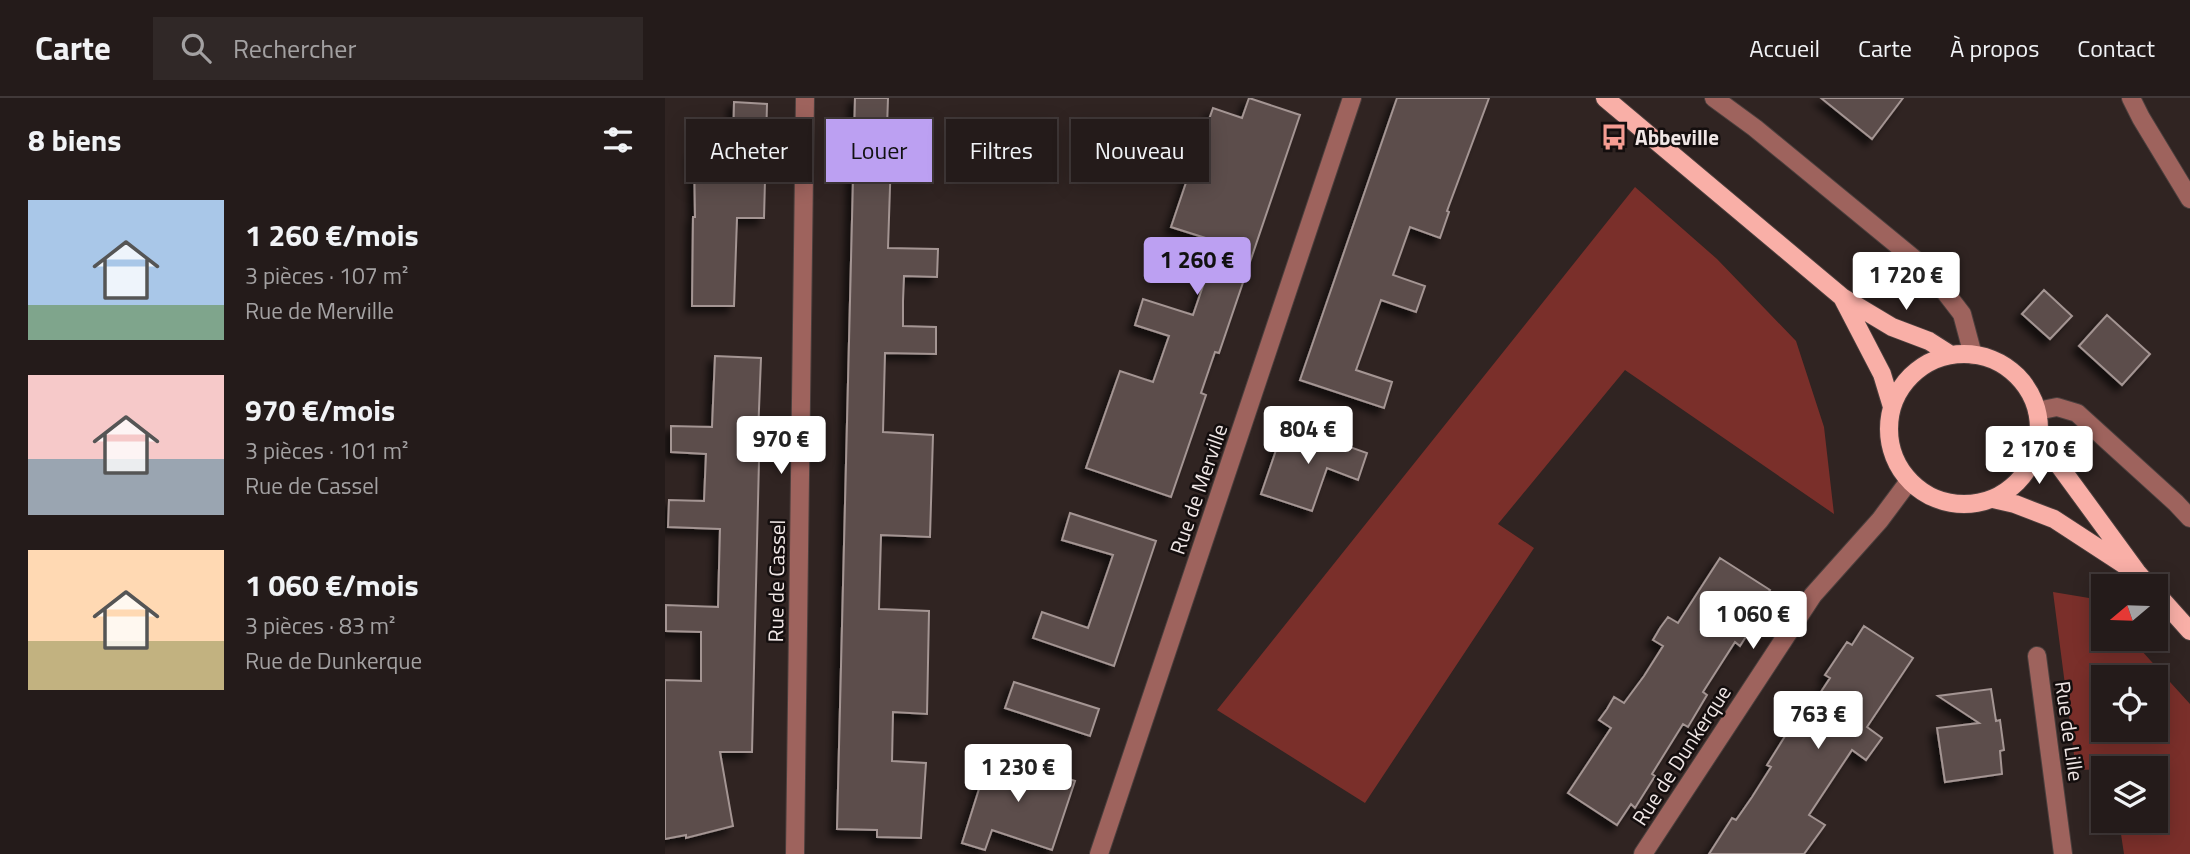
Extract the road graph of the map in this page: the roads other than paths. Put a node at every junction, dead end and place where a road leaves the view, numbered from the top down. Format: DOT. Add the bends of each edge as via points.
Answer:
graph roads {
  1 [pos="804,98"];
  2 [pos="1352,98"];
  3 [pos="1605,98"];
  4 [pos="1714,98"];
  5 [pos="2131,98"];
  6 [pos="2190,199"];
  7 [pos="1842,297"];
  8 [pos="1951,355"];
  9 [pos="1973,355"];
  10 [pos="1892,407"];
  11 [pos="2037,411"];
  12 [pos="2039,438"];
  13 [pos="1909,481"];
  14 [pos="1993,499"];
  15 [pos="2190,518"];
  16 [pos="2137,572"];
  17 [pos="2168,606"];
  18 [pos="2190,631"];
  19 [pos="2037,656"];
  20 [pos="795,854"];
  21 [pos="1099,854"];
  22 [pos="1643,854"];
  23 [pos="2063,854"];
  1 -- 20 [label="street, Rue de Cassel"];
  2 -- 21 [label="street, Rue de Merville"];
  3 -- 7 [label="main road"];
  4 -- 9 [label="street" via="1918,262 1962,314"];
  5 -- 6 [label="street"];
  7 -- 8 [label="main road"];
  7 -- 10 [label="main road" via="1882,374"];
  8 -- 9 [label="main road"];
  8 -- 10 [label="main road" via="1914,373"];
  9 -- 11 [label="main road" via="2007,367 2031,394"];
  10 -- 13 [label="main road" via="1891,446"];
  11 -- 12 [label="main road"];
  11 -- 15 [label="street" via="2057,407 2077,413"];
  12 -- 14 [label="main road" via="2024,475"];
  12 -- 16 [label="main road"];
  13 -- 14 [label="main road" via="1948,503 1970,505"];
  13 -- 22 [label="street, Rue de Dunkerque" via="1813,594"];
  14 -- 16 [label="main road" via="2054,519"];
  17 -- 18 [label="main road"];
  19 -- 23 [label="street, Rue de Lille"];
}
